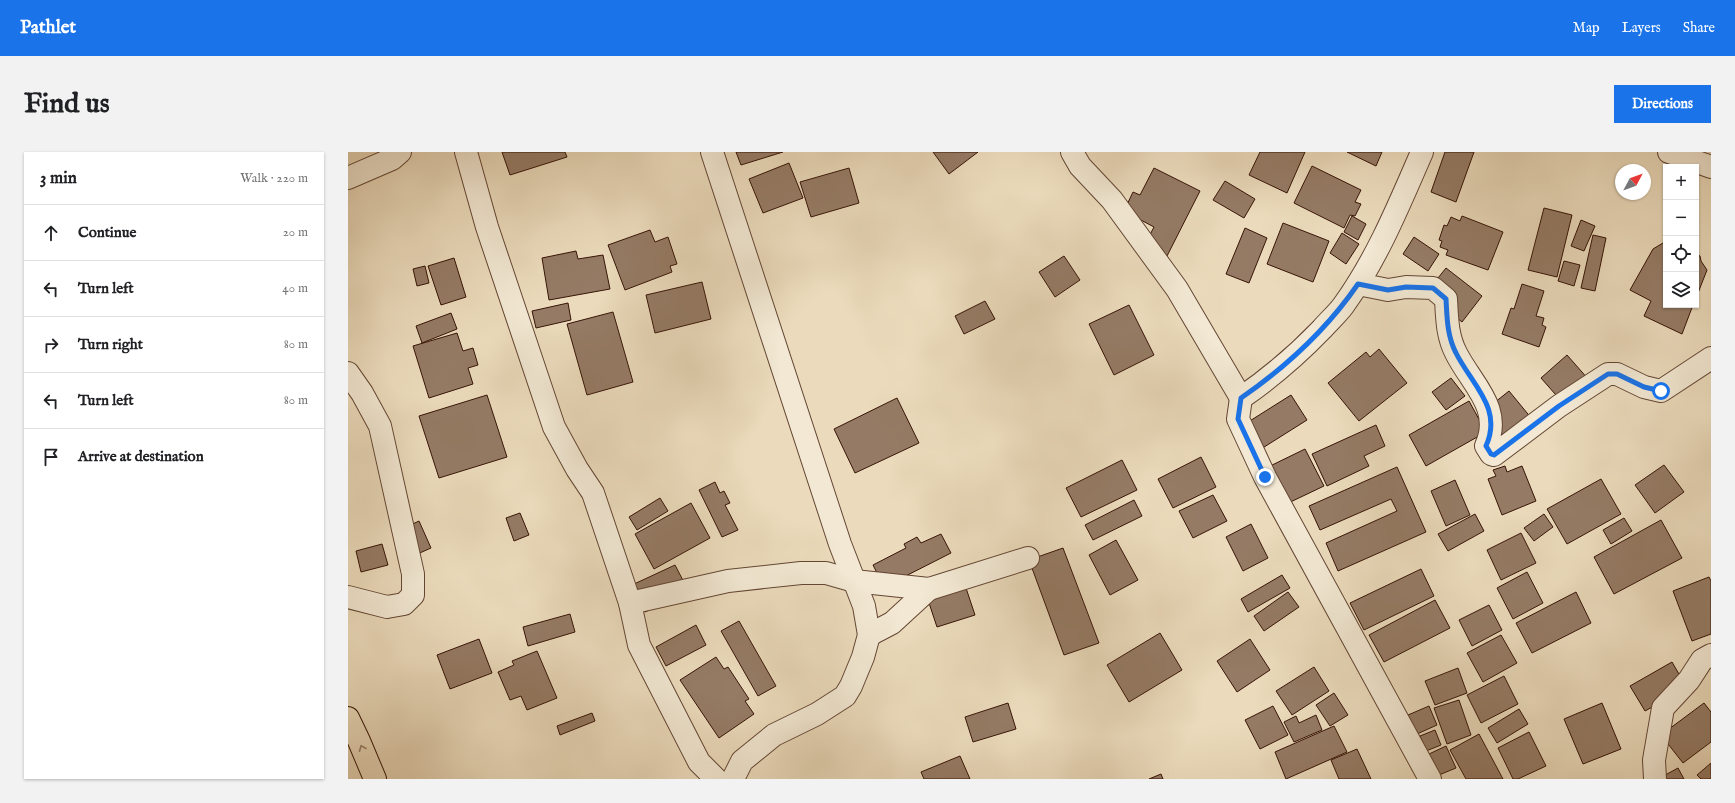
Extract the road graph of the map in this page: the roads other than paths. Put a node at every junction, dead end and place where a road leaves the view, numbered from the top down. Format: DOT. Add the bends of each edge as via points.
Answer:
graph roads {
  1 [pos="400,152"];
  2 [pos="466,152"];
  3 [pos="712,152"];
  4 [pos="1072,152"];
  5 [pos="1422,152"];
  6 [pos="1669,152"];
  7 [pos="1711,167"];
  8 [pos="348,178"];
  9 [pos="1358,284"];
  10 [pos="1711,358"];
  11 [pos="348,373"];
  12 [pos="1241,398"];
  13 [pos="1028,558"];
  14 [pos="854,581"];
  15 [pos="929,589"];
  16 [pos="348,597"];
  17 [pos="630,602"];
  18 [pos="869,635"];
  19 [pos="1711,655"];
  20 [pos="348,718"];
  21 [pos="375,779"];
  22 [pos="716,779"];
  23 [pos="733,779"];
  24 [pos="1430,779"];
  25 [pos="1655,779"];
  1 -- 8 [label="street" via="392,159"];
  2 -- 17 [label="street" via="486,227 554,428 593,493"];
  3 -- 14 [label="street"];
  4 -- 12 [label="street" via="1080,166 1112,200 1177,289"];
  5 -- 9 [label="street" via="1394,215"];
  6 -- 7 [label="street"];
  9 -- 10 [label="street" via="1388,290 1406,287 1433,288 1446,299 1447,326 1455,352 1490,410 1492,421 1486,446 1494,455 1559,406 1608,374 1617,374 1644,387 1661,391"];
  9 -- 12 [label="street" via="1342,308 1302,350"];
  11 -- 16 [label="street" via="380,426 413,574 413,595 404,604 387,607"];
  12 -- 24 [label="street" via="1238,419 1265,477"];
  13 -- 15 [label="street"];
  14 -- 15 [label="street"];
  14 -- 17 [label="street" via="826,573 801,573 728,581"];
  14 -- 18 [label="street" via="864,606"];
  15 -- 18 [label="street" via="892,623"];
  17 -- 22 [label="street" via="639,645 699,762"];
  18 -- 23 [label="street" via="863,657 845,696 817,714 774,735 742,760"];
  19 -- 25 [label="street" via="1702,660 1689,680 1663,708 1654,760"];
  21 -- 20 [label="highway, one-way"];
}
